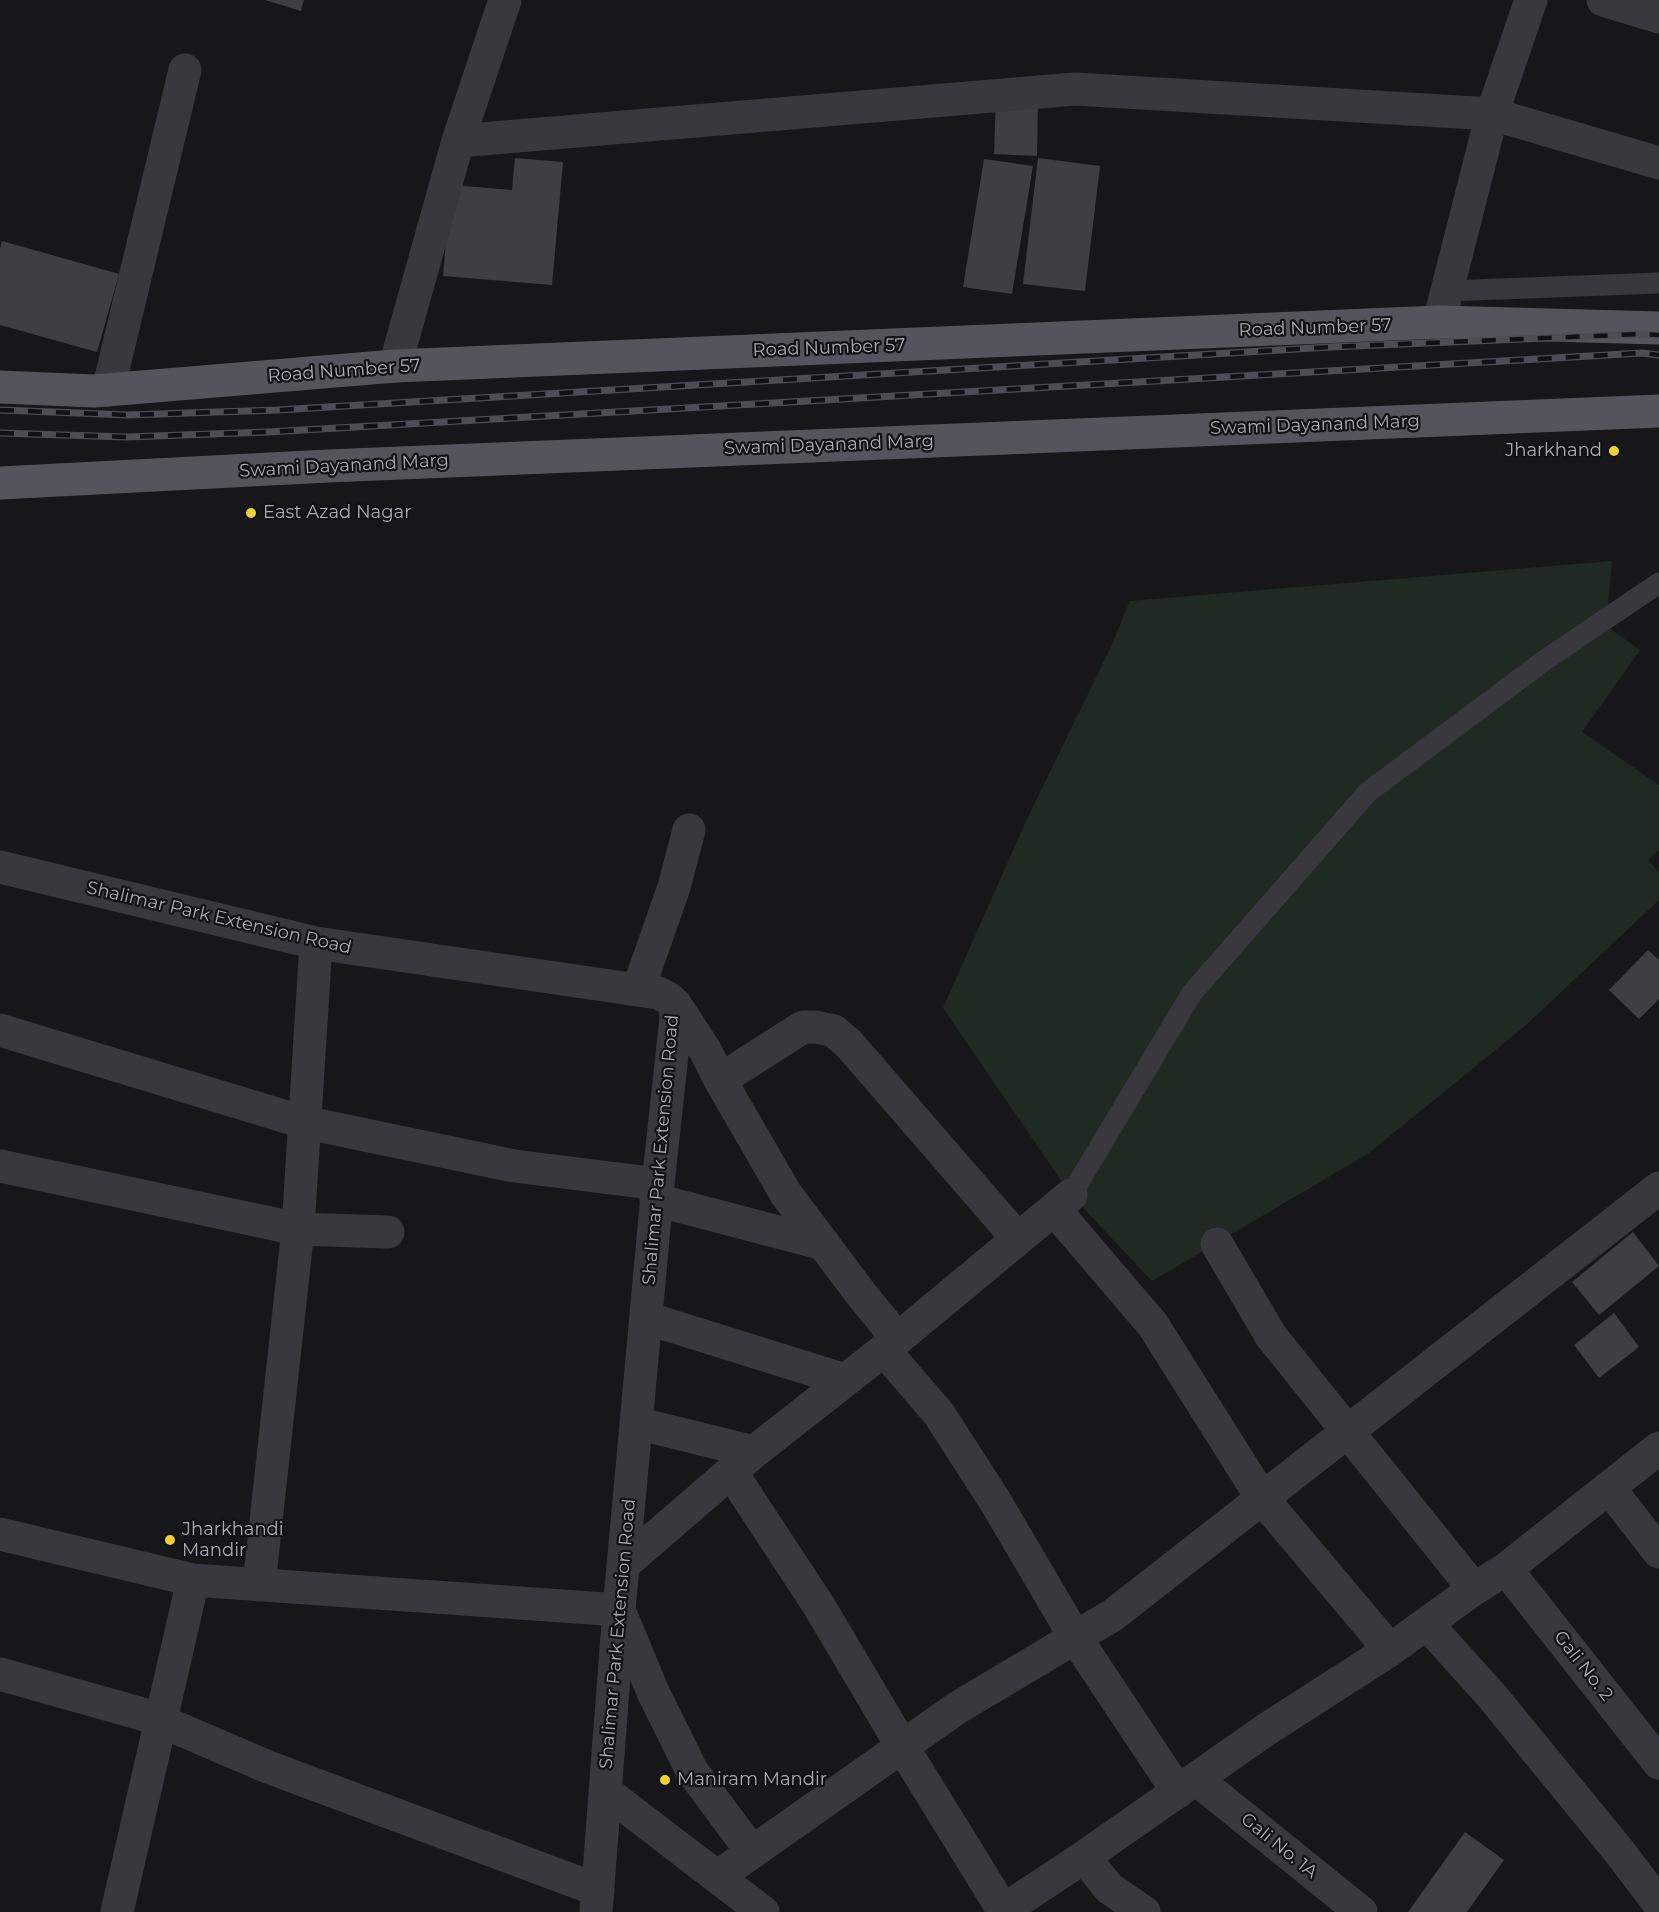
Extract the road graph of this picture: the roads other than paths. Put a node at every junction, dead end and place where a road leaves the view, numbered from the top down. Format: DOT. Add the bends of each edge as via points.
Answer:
graph roads {
  1 [pos="505,0"];
  2 [pos="1531,0"];
  3 [pos="1603,0"];
  4 [pos="1659,18"];
  5 [pos="185,70"];
  6 [pos="1492,114"];
  7 [pos="458,141"];
  8 [pos="1659,163"];
  9 [pos="1659,283"];
  10 [pos="1447,291"];
  11 [pos="1439,322"];
  12 [pos="1659,328"];
  13 [pos="395,366"];
  14 [pos="0,387"];
  15 [pos="108,390"];
  16 [pos="1659,411"];
  17 [pos="0,483"];
  18 [pos="1659,583"];
  19 [pos="689,830"];
  20 [pos="0,867"];
  21 [pos="316,943"];
  22 [pos="638,990"];
  23 [pos="675,1004"];
  24 [pos="0,1030"];
  25 [pos="720,1080"];
  26 [pos="303,1122"];
  27 [pos="0,1166"];
  28 [pos="1659,1188"];
  29 [pos="657,1192"];
  30 [pos="1063,1202"];
  31 [pos="298,1229"];
  32 [pos="387,1232"];
  33 [pos="1018,1239"];
  34 [pos="824,1244"];
  35 [pos="1217,1244"];
  36 [pos="646,1318"];
  37 [pos="890,1344"];
  38 [pos="845,1380"];
  39 [pos="636,1423"];
  40 [pos="1347,1431"];
  41 [pos="1659,1448"];
  42 [pos="743,1462"];
  43 [pos="1610,1488"];
  44 [pos="1262,1498"];
  45 [pos="0,1534"];
  46 [pos="1659,1552"];
  47 [pos="623,1565"];
  48 [pos="1506,1569"];
  49 [pos="193,1580"];
  50 [pos="259,1585"];
  51 [pos="1474,1588"];
  52 [pos="619,1610"];
  53 [pos="1427,1624"];
  54 [pos="1075,1637"];
  55 [pos="1390,1650"];
  56 [pos="0,1674"];
  57 [pos="160,1722"];
  58 [pos="902,1746"];
  59 [pos="1659,1762"];
  60 [pos="1187,1785"];
  61 [pos="605,1791"];
  62 [pos="752,1852"];
  63 [pos="1084,1857"];
  64 [pos="717,1876"];
  65 [pos="597,1901"];
  66 [pos="1659,1904"];
  67 [pos="1002,1911"];
  68 [pos="117,1912"];
  69 [pos="763,1912"];
  70 [pos="1144,1912"];
  71 [pos="1361,1912"];
  1 -- 7 [label="street"];
  2 -- 6 [label="street"];
  3 -- 4 [label="street"];
  5 -- 15 [label="street"];
  6 -- 7 [label="street" via="1075,89"];
  6 -- 8 [label="street"];
  6 -- 10 [label="street"];
  7 -- 13 [label="street"];
  9 -- 10 [label="lane"];
  10 -- 11 [label="street"];
  11 -- 12 [label="main road, Road Number 57"];
  11 -- 13 [label="main road, Road Number 57"];
  13 -- 15 [label="main road, Road Number 57"];
  14 -- 15 [label="main road, Road Number 57"];
  16 -- 17 [label="main road, Swami Dayanand Marg"];
  18 -- 30 [label="lane" via="1545,660 1368,792 1192,993"];
  19 -- 22 [label="street" via="674,887"];
  20 -- 21 [label="street, Shalimar Park Extension Road"];
  21 -- 22 [label="street, Shalimar Park Extension Road"];
  21 -- 26 [label="street"];
  22 -- 23 [label="street, Shalimar Park Extension Road" via="658,993"];
  23 -- 25 [label="street, Gali No. 1A"];
  23 -- 29 [label="street, Shalimar Park Extension Road"];
  24 -- 26 [label="street"];
  25 -- 33 [label="street" via="803,1027 834,1031"];
  25 -- 34 [label="street, Gali No. 1A" via="786,1194"];
  26 -- 29 [label="street"];
  26 -- 31 [label="street"];
  27 -- 31 [label="street"];
  28 -- 40 [label="street"];
  29 -- 34 [label="street"];
  29 -- 36 [label="street, Shalimar Park Extension Road"];
  30 -- 33 [label="street"];
  30 -- 44 [label="street" via="1153,1324"];
  31 -- 32 [label="street"];
  31 -- 50 [label="street"];
  33 -- 37 [label="street"];
  34 -- 37 [label="street, Gali No. 1A"];
  35 -- 40 [label="street" via="1271,1336"];
  36 -- 38 [label="street"];
  36 -- 39 [label="street, Shalimar Park Extension Road"];
  37 -- 38 [label="street"];
  37 -- 54 [label="street, Gali No. 1A" via="995,1501"];
  38 -- 42 [label="street"];
  39 -- 42 [label="street"];
  39 -- 47 [label="street, Shalimar Park Extension Road"];
  40 -- 44 [label="street"];
  40 -- 51 [label="street"];
  41 -- 43 [label="street"];
  42 -- 47 [label="street"];
  42 -- 58 [label="street" via="819,1606"];
  43 -- 46 [label="street"];
  43 -- 48 [label="street"];
  44 -- 54 [label="street" via="1113,1615"];
  44 -- 55 [label="street"];
  45 -- 49 [label="street"];
  47 -- 52 [label="street, Shalimar Park Extension Road"];
  48 -- 51 [label="street"];
  48 -- 59 [label="street, Gali No. 2"];
  49 -- 50 [label="street"];
  49 -- 57 [label="street"];
  50 -- 52 [label="street"];
  51 -- 53 [label="street"];
  52 -- 61 [label="street, Shalimar Park Extension Road"];
  52 -- 62 [label="street" via="692,1772"];
  53 -- 55 [label="street"];
  53 -- 66 [label="street" via="1491,1695"];
  54 -- 58 [label="street"];
  54 -- 60 [label="street, Gali No. 1A"];
  55 -- 60 [label="street"];
  56 -- 57 [label="street"];
  57 -- 65 [label="street"];
  57 -- 68 [label="street"];
  58 -- 62 [label="street"];
  58 -- 67 [label="street"];
  60 -- 63 [label="street"];
  60 -- 71 [label="street, Gali No. 1A"];
  61 -- 64 [label="street"];
  61 -- 65 [label="street, Shalimar Park Extension Road"];
  62 -- 64 [label="street"];
  63 -- 67 [label="street"];
  63 -- 70 [label="street" via="1109,1888"];
  64 -- 69 [label="street"];
}
